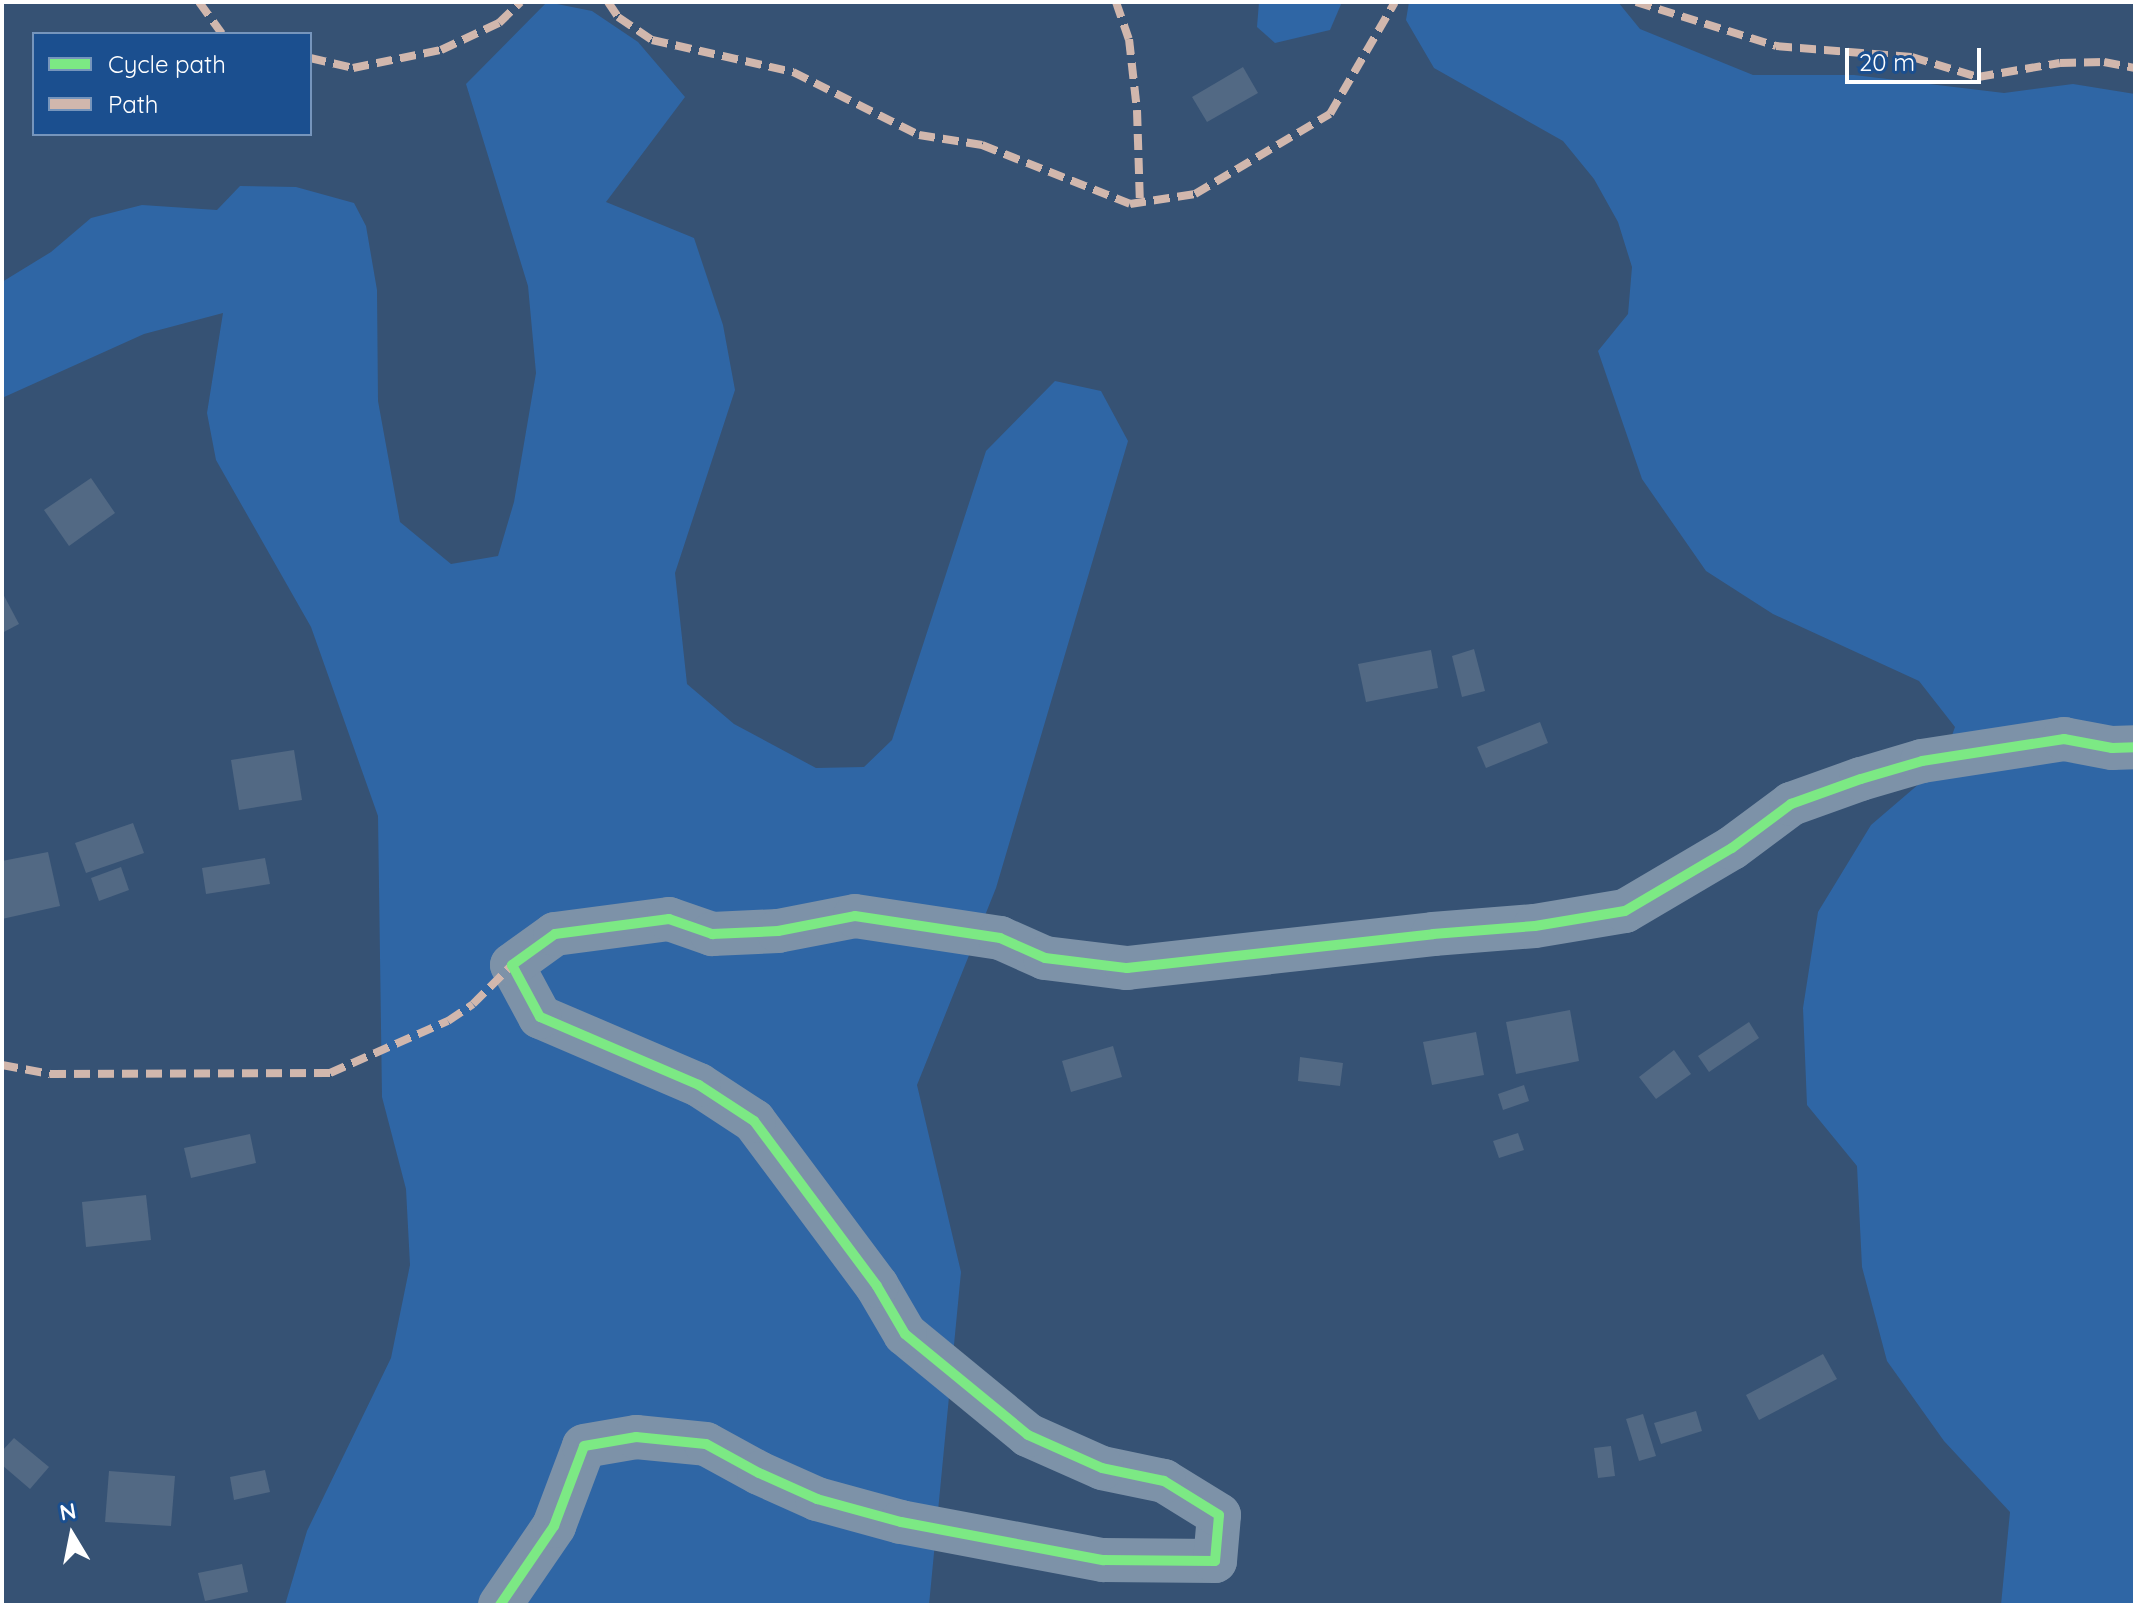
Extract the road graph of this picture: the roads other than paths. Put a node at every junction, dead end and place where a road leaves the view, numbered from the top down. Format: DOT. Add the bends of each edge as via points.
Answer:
graph roads {
  1 [pos="2135,747"];
  2 [pos="500,1605"];
  1 -- 2 [label="street" via="2064,739 1922,761 1861,779 1791,804 1732,848 1625,911 1535,926 1127,968 1045,958 1000,938 855,916 778,931 712,934 669,919 555,934 512,965 540,1017 699,1085 754,1121 877,1286 905,1334 1028,1435 1102,1468 1164,1481 1219,1515 1215,1561 1103,1560 901,1522 817,1499 706,1444 636,1437 584,1446 554,1526"];
}
